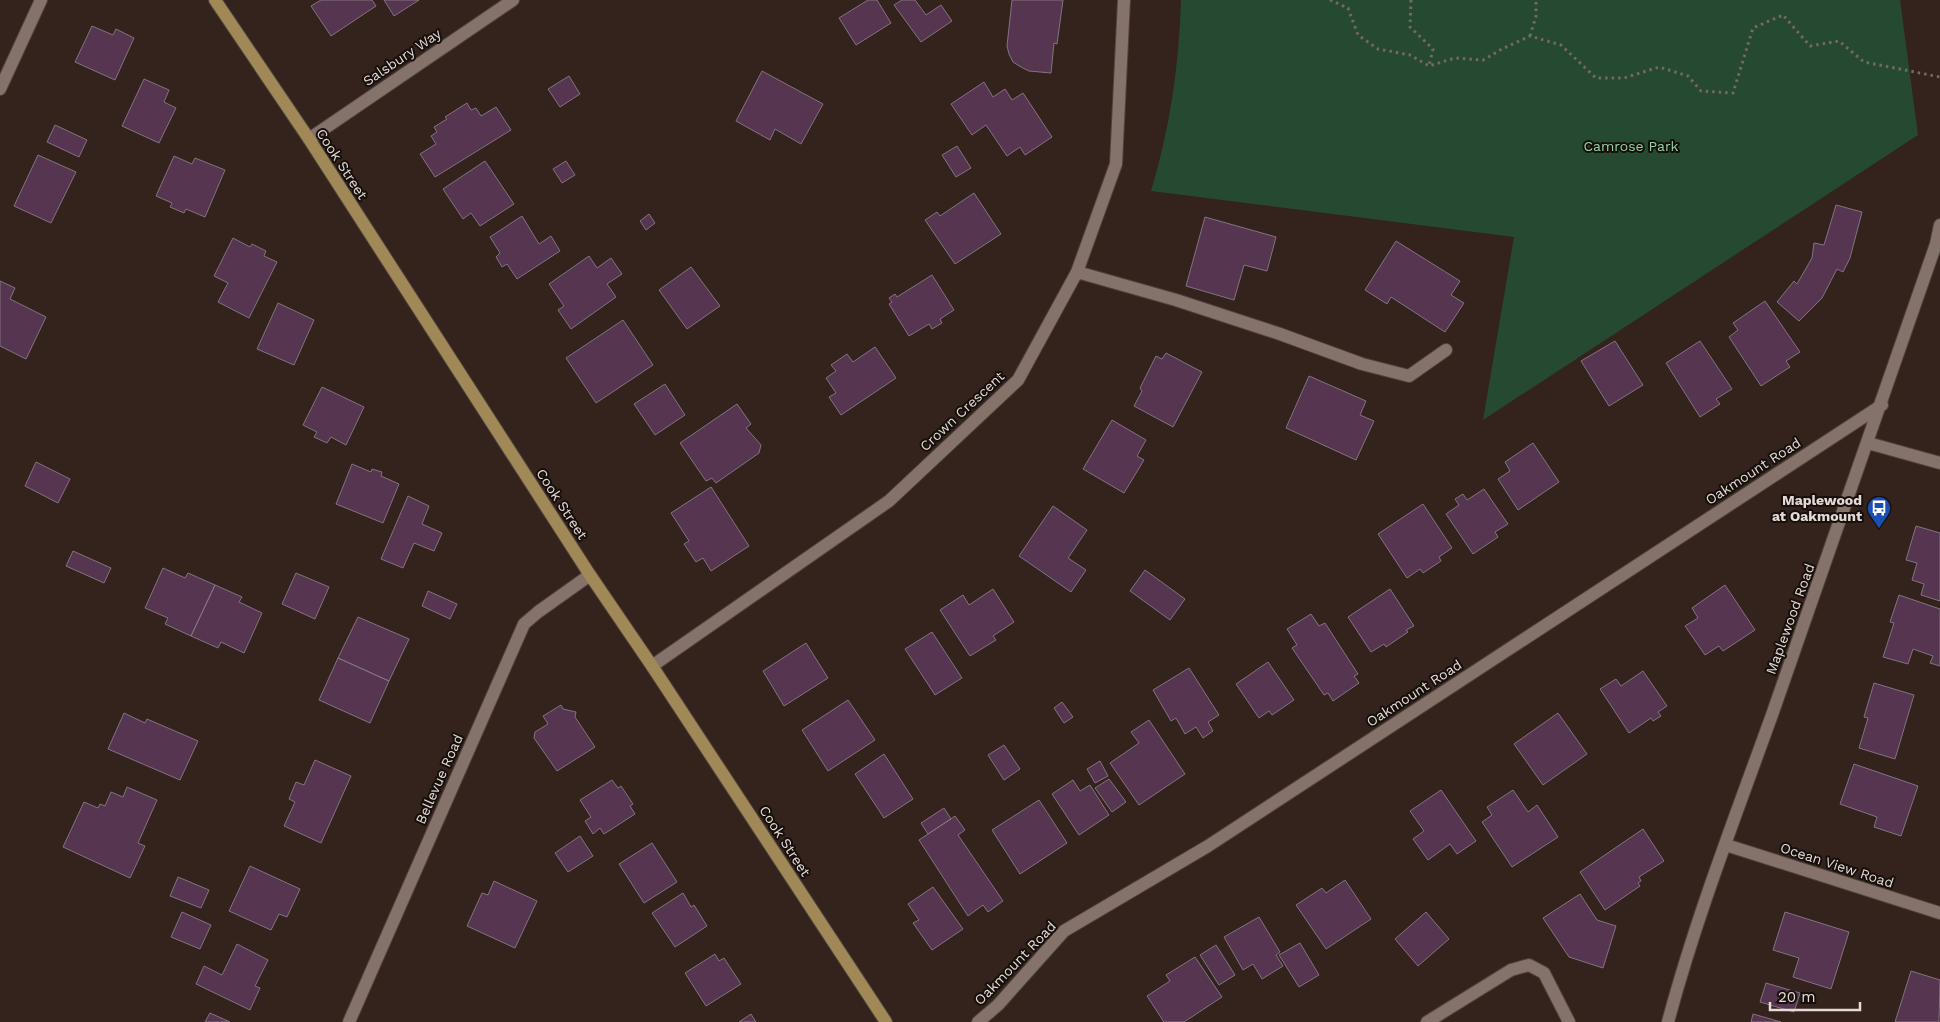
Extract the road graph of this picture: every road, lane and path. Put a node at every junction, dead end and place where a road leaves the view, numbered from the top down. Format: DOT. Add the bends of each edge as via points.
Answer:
graph roads {
  1 [pos="41,0"];
  2 [pos="215,0"];
  3 [pos="513,0"];
  4 [pos="1124,0"];
  5 [pos="1330,0"];
  6 [pos="1411,0"];
  7 [pos="1536,0"];
  8 [pos="1530,36"];
  9 [pos="1429,66"];
  10 [pos="1940,77"];
  11 [pos="0,89"];
  12 [pos="308,139"];
  13 [pos="1940,225"];
  14 [pos="1938,244"];
  15 [pos="1077,272"];
  16 [pos="1446,350"];
  17 [pos="1882,405"];
  18 [pos="1868,443"];
  19 [pos="1940,463"];
  20 [pos="590,575"];
  21 [pos="652,666"];
  22 [pos="1726,845"];
  23 [pos="1940,914"];
  24 [pos="349,1022"];
  25 [pos="886,1022"];
  26 [pos="978,1022"];
  27 [pos="1427,1022"];
  28 [pos="1568,1022"];
  29 [pos="1668,1022"];
  1 -- 11 [label="street"];
  2 -- 12 [label="main road, Cook Street"];
  3 -- 12 [label="street, Salsbury Way"];
  4 -- 15 [label="street, Crown Crescent" via="1116,164"];
  5 -- 9 [label="path" via="1348,8 1358,36 1378,49 1410,55"];
  6 -- 9 [label="path" via="1410,27 1433,49"];
  7 -- 8 [label="path" via="1536,16"];
  8 -- 9 [label="path" via="1483,60 1455,58"];
  8 -- 10 [label="path" via="1561,45 1596,78 1624,78 1659,67 1688,76 1701,92 1733,93 1754,28 1783,15 1810,46 1839,41 1864,62"];
  12 -- 20 [label="main road, Cook Street"];
  13 -- 14 [label="street, Maplewood Road"];
  14 -- 17 [label="street, Maplewood Road"];
  15 -- 16 [label="street" via="1176,300 1362,364 1409,376"];
  15 -- 21 [label="street, Crown Crescent" via="1018,380 889,501"];
  17 -- 18 [label="street, Maplewood Road"];
  17 -- 26 [label="street, Oakmount Road" via="1208,846 1064,931 998,1005"];
  18 -- 19 [label="street"];
  18 -- 22 [label="street, Maplewood Road"];
  20 -- 21 [label="main road, Cook Street"];
  20 -- 24 [label="street, Bellevue Road" via="524,624"];
  21 -- 25 [label="main road, Cook Street"];
  22 -- 23 [label="street, Ocean View Road"];
  22 -- 29 [label="street, Maplewood Road"];
  27 -- 28 [label="street" via="1511,970 1529,965 1544,973"];
}
